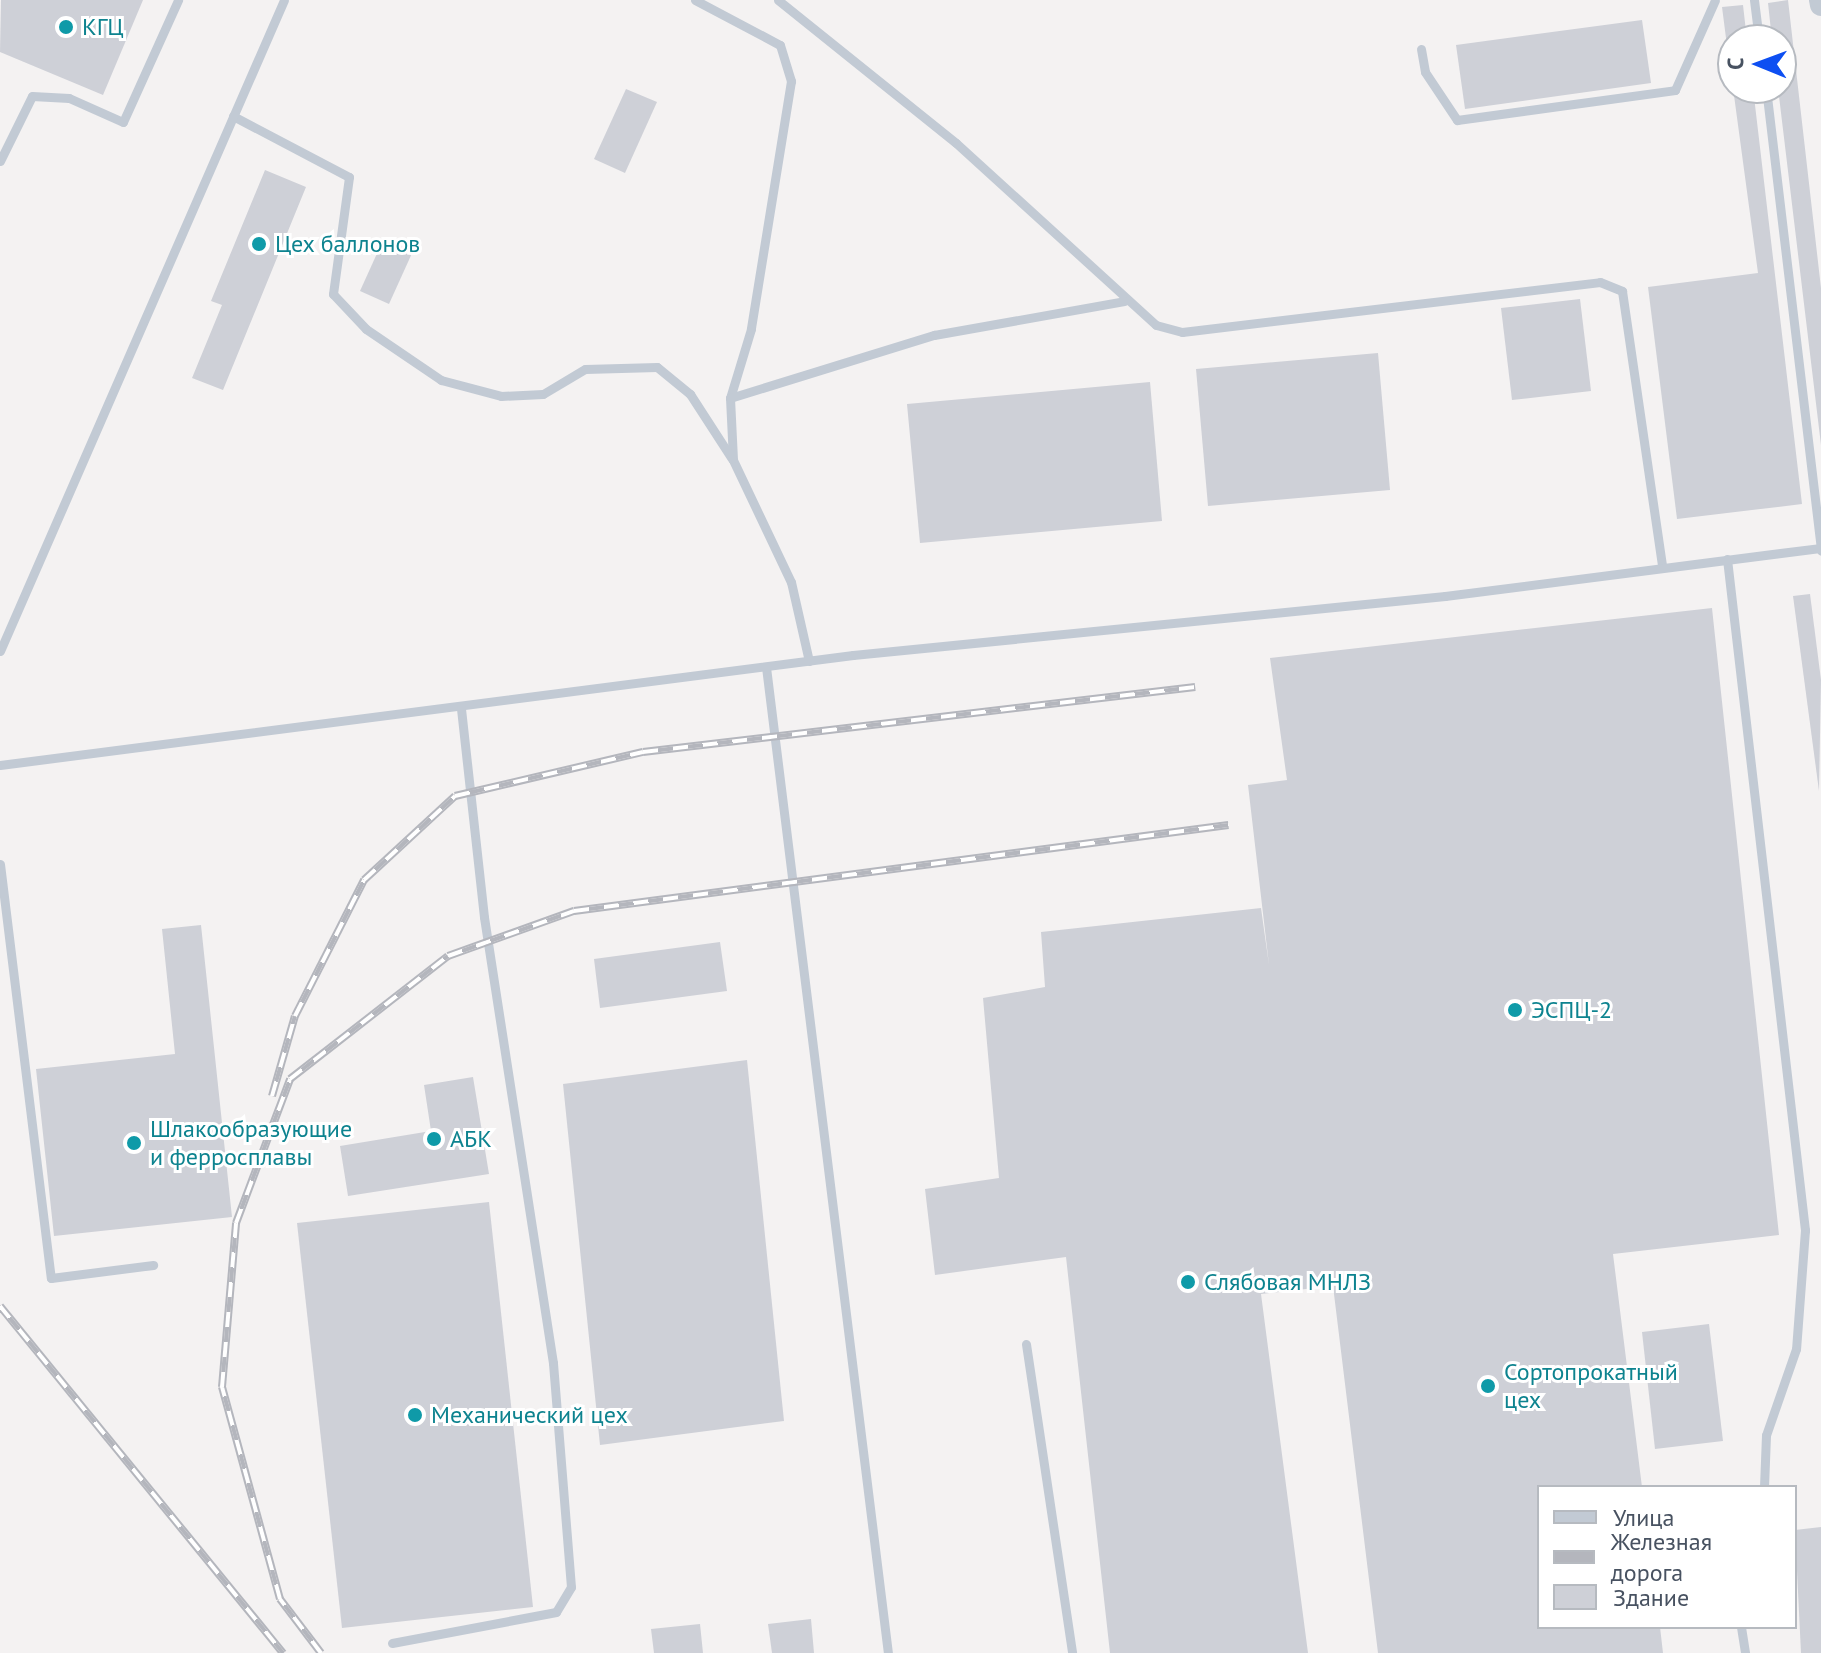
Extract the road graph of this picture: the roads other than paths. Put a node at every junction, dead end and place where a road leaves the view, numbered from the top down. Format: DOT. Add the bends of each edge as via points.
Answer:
graph roads {
  1 [pos="178,0"];
  2 [pos="284,0"];
  3 [pos="695,0"];
  4 [pos="778,0"];
  5 [pos="1715,0"];
  6 [pos="1754,0"];
  7 [pos="1757,24"];
  8 [pos="1421,49"];
  9 [pos="1768,104"];
  10 [pos="233,116"];
  11 [pos="0,161"];
  12 [pos="1124,301"];
  13 [pos="730,398"];
  14 [pos="733,460"];
  15 [pos="1821,549"];
  16 [pos="1727,559"];
  17 [pos="1662,566"];
  18 [pos="0,651"];
  19 [pos="809,661"];
  20 [pos="766,667"];
  21 [pos="461,708"];
  22 [pos="0,765"];
  23 [pos="0,864"];
  24 [pos="153,1265"];
  25 [pos="1026,1344"];
  26 [pos="1764,1485"];
  27 [pos="1741,1629"];
  28 [pos="392,1643"];
  29 [pos="888,1653"];
  30 [pos="1072,1653"];
  31 [pos="1745,1653"];
  1 -- 11 [label="lane" via="123,122 69,98 32,96"];
  2 -- 10 [label="lane"];
  3 -- 13 [label="lane" via="780,45 791,81 751,329"];
  4 -- 12 [label="lane" via="956,143"];
  5 -- 8 [label="lane" via="1675,90 1457,120 1425,72"];
  6 -- 7 [label="lane"];
  9 -- 15 [label="lane"];
  10 -- 14 [label="lane" via="349,177 333,294 379,337 441,380 501,396 543,394 585,369 657,367 690,394"];
  10 -- 18 [label="lane"];
  12 -- 13 [label="lane" via="920,338"];
  12 -- 17 [label="lane" via="1156,325 1182,332 1600,282 1622,291"];
  13 -- 14 [label="lane"];
  14 -- 19 [label="lane" via="791,582"];
  15 -- 16 [label="lane"];
  16 -- 17 [label="lane"];
  16 -- 26 [label="lane" via="1805,1230 1796,1349 1766,1435"];
  17 -- 19 [label="lane"];
  19 -- 20 [label="lane"];
  20 -- 21 [label="lane"];
  20 -- 29 [label="lane"];
  21 -- 22 [label="lane"];
  21 -- 28 [label="lane" via="484,917 553,1363 571,1587 556,1612"];
  23 -- 24 [label="lane" via="51,1278"];
  25 -- 30 [label="lane"];
  27 -- 31 [label="lane"];
}
